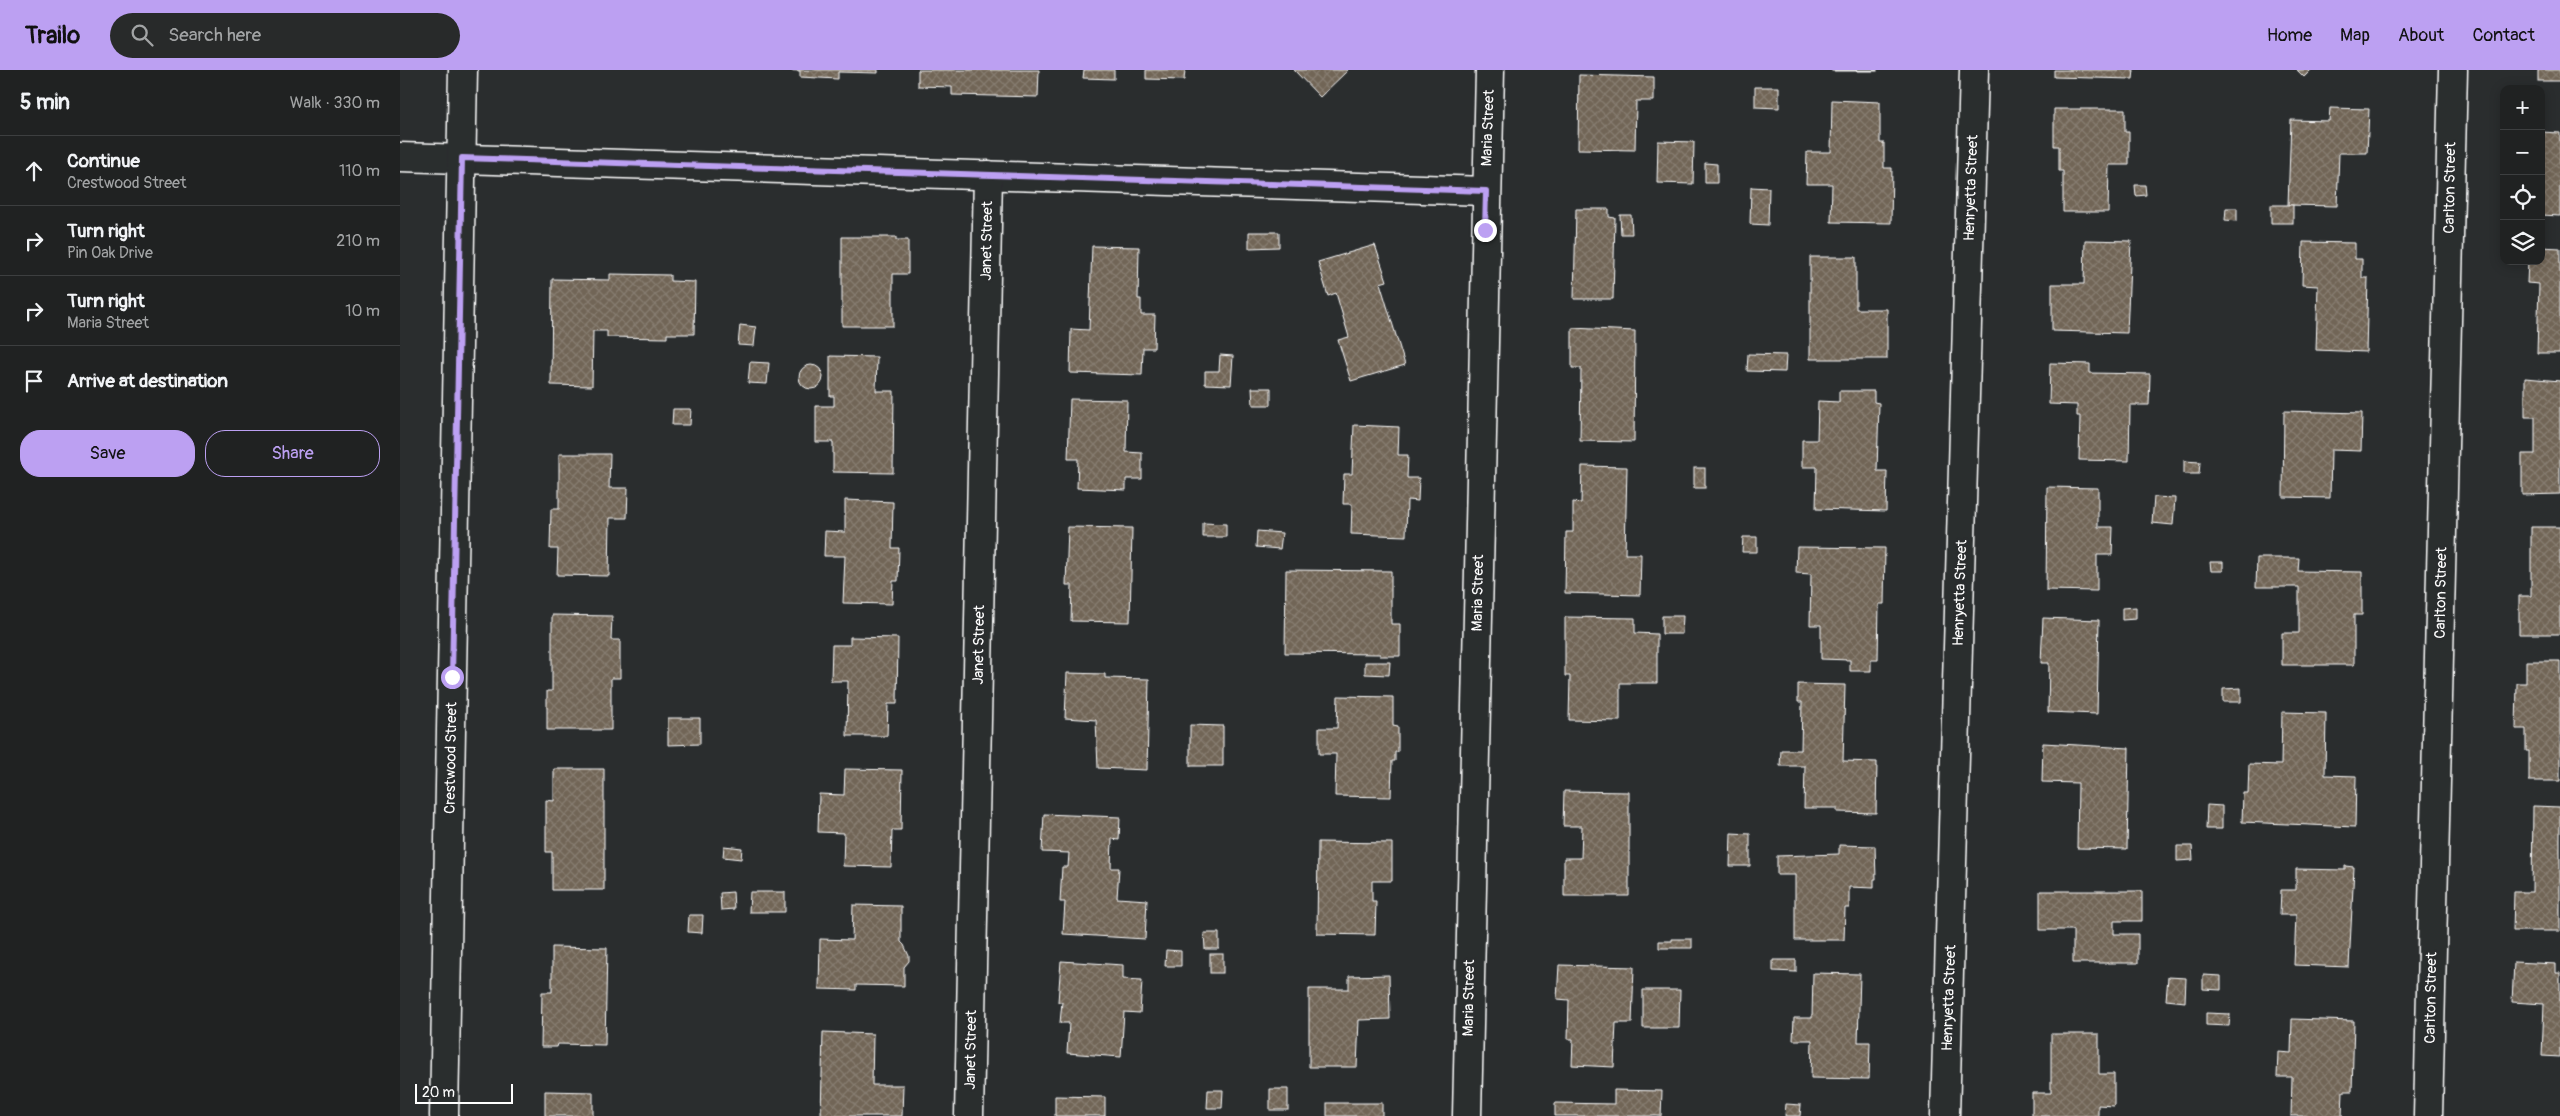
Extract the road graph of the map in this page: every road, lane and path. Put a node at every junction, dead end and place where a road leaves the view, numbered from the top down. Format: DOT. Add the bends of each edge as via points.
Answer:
graph roads {
  1 [pos="463,70"];
  2 [pos="1490,70"];
  3 [pos="1974,70"];
  4 [pos="2453,70"];
  5 [pos="400,157"];
  6 [pos="462,158"];
  7 [pos="988,175"];
  8 [pos="1486,191"];
  9 [pos="444,1116"];
  10 [pos="970,1116"];
  11 [pos="1467,1116"];
  12 [pos="1945,1116"];
  13 [pos="2428,1116"];
  1 -- 6 [label="street, Crestwood Street"];
  2 -- 8 [label="street, Maria Street"];
  3 -- 12 [label="street, Henryetta Street"];
  4 -- 13 [label="street, Carlton Street"];
  5 -- 6 [label="street"];
  6 -- 7 [label="street"];
  6 -- 9 [label="street, Crestwood Street"];
  7 -- 8 [label="street"];
  7 -- 10 [label="street, Janet Street"];
  8 -- 11 [label="street, Maria Street"];
}
